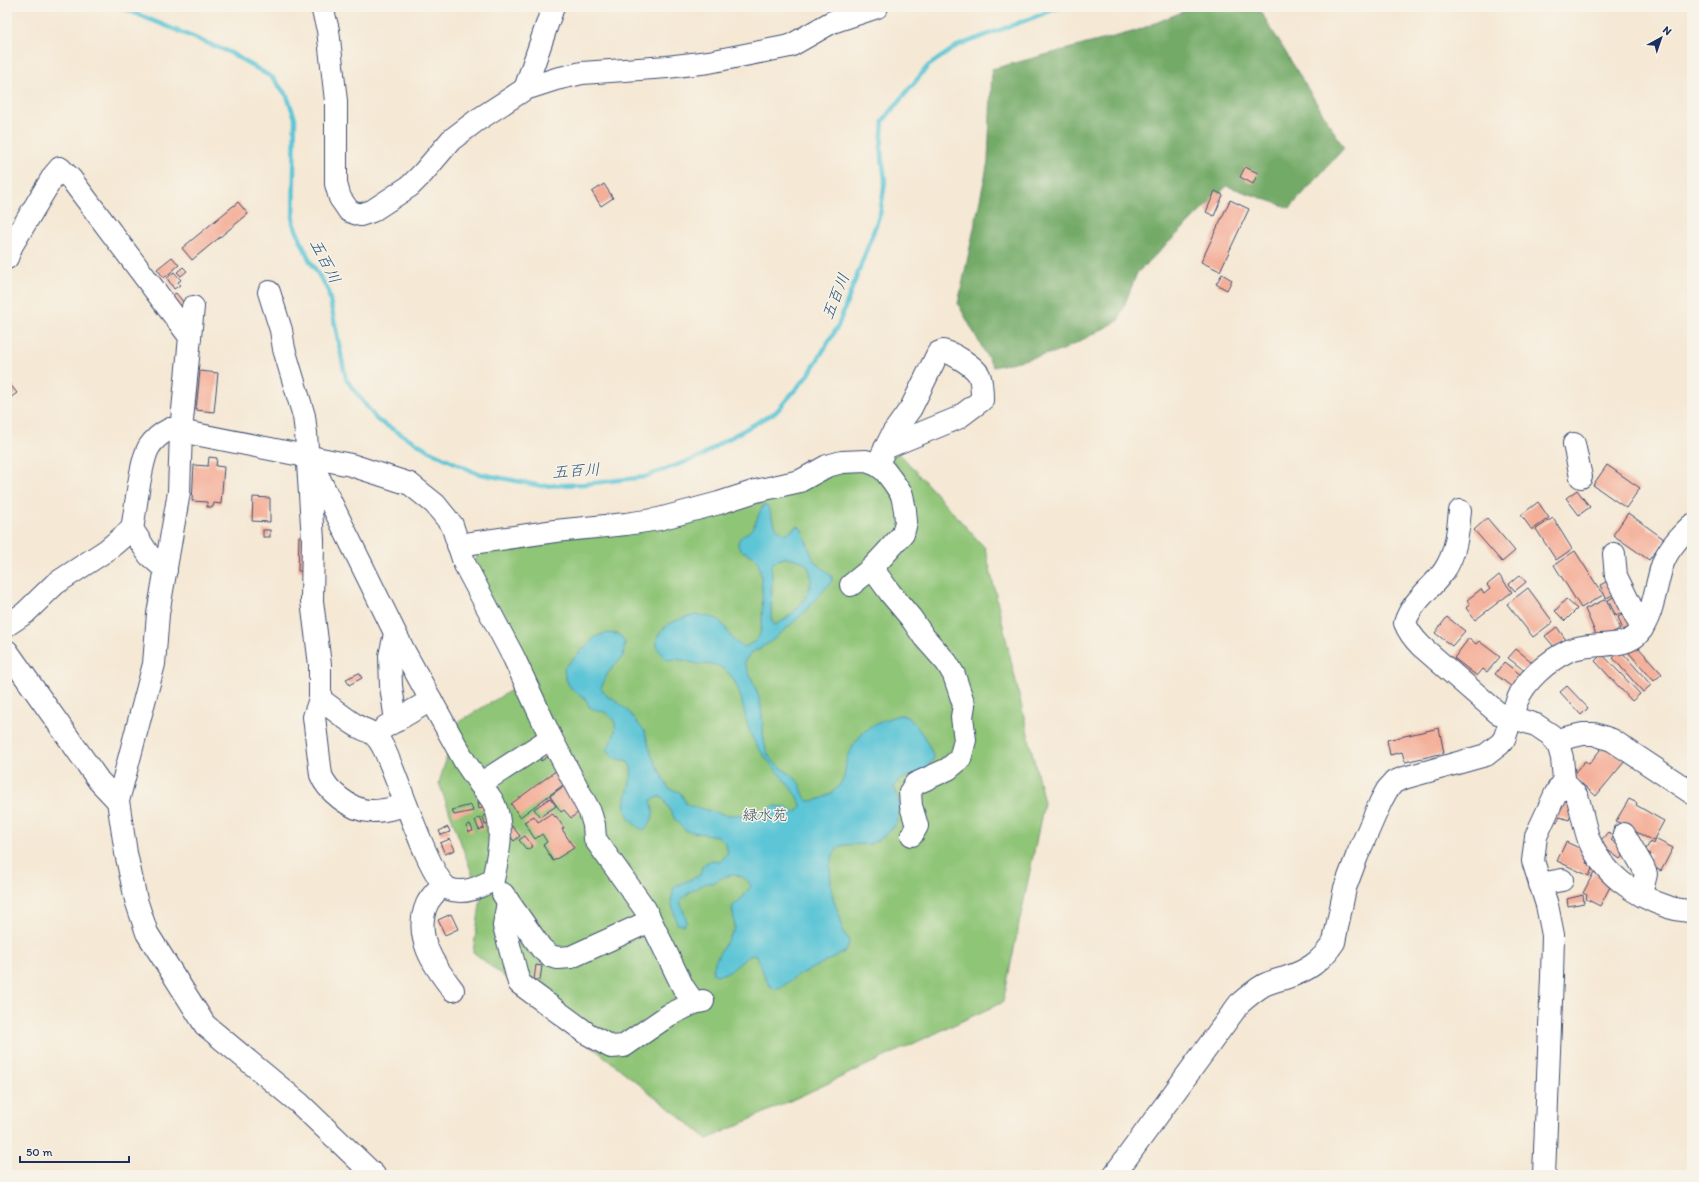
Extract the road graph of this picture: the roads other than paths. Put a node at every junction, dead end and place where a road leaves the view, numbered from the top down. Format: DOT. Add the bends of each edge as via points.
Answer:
graph roads {
  1 [pos="322,7"];
  2 [pos="553,7"];
  3 [pos="877,7"];
  4 [pos="525,89"];
  5 [pos="7,258"];
  6 [pos="269,292"];
  7 [pos="193,307"];
  8 [pos="190,337"];
  9 [pos="181,431"];
  10 [pos="1574,444"];
  11 [pos="308,456"];
  12 [pos="881,457"];
  13 [pos="1581,477"];
  14 [pos="1460,511"];
  15 [pos="1692,525"];
  16 [pos="132,529"];
  17 [pos="458,545"];
  18 [pos="1614,554"];
  19 [pos="872,568"];
  20 [pos="166,570"];
  21 [pos="851,585"];
  22 [pos="7,625"];
  23 [pos="1642,629"];
  24 [pos="395,634"];
  25 [pos="7,652"];
  26 [pos="320,699"];
  27 [pos="431,700"];
  28 [pos="1512,717"];
  29 [pos="396,721"];
  30 [pos="373,734"];
  31 [pos="551,738"];
  32 [pos="1556,740"];
  33 [pos="1564,779"];
  34 [pos="480,784"];
  35 [pos="1692,793"];
  36 [pos="118,801"];
  37 [pos="406,805"];
  38 [pos="1624,834"];
  39 [pos="912,835"];
  40 [pos="493,880"];
  41 [pos="1562,880"];
  42 [pos="443,884"];
  43 [pos="1540,884"];
  44 [pos="1641,894"];
  45 [pos="508,901"];
  46 [pos="1692,912"];
  47 [pos="650,921"];
  48 [pos="453,990"];
  49 [pos="374,1175"];
  50 [pos="1114,1175"];
  51 [pos="1544,1175"];
  1 -- 4 [label="street" via="328,30 336,101 336,184 340,198 349,211 360,215 372,211 403,191 423,173 451,140"];
  2 -- 4 [label="street"];
  3 -- 4 [label="street" via="832,22 790,46 709,62 582,73"];
  5 -- 8 [label="street" via="12,245 60,168 71,179"];
  6 -- 11 [label="street" via="304,416"];
  7 -- 8 [label="street"];
  8 -- 9 [label="street"];
  9 -- 11 [label="street"];
  9 -- 16 [label="street" via="170,429 163,432 149,448 143,464"];
  9 -- 20 [label="street" via="179,492"];
  10 -- 13 [label="street"];
  11 -- 17 [label="street" via="350,465 410,484 435,504 452,525"];
  11 -- 24 [label="street"];
  11 -- 26 [label="street" via="314,540 312,601 320,665"];
  12 -- 12 [label="street" via="893,433 911,408 938,353 943,351 954,354 978,374 982,400 952,421"];
  12 -- 17 [label="street" via="827,466 800,481 756,490 659,519"];
  12 -- 19 [label="street" via="885,471 902,495 906,522 903,534"];
  14 -- 28 [label="street" via="1450,561 1409,613 1405,623 1411,637 1421,646 1498,713"];
  15 -- 23 [label="street" via="1663,562 1649,615"];
  16 -- 20 [label="street" via="149,555"];
  16 -- 22 [label="street" via="107,550 55,584 25,614"];
  17 -- 31 [label="street" via="465,565 514,658"];
  18 -- 23 [label="street" via="1616,576"];
  19 -- 21 [label="street"];
  19 -- 39 [label="street" via="947,663 964,705 962,717 966,740 960,759 948,769 915,784 910,792 916,826"];
  20 -- 36 [label="street" via="158,614 154,664"];
  23 -- 28 [label="street" via="1632,640 1580,647 1554,659 1523,691 1517,700"];
  24 -- 27 [label="street"];
  24 -- 29 [label="street" via="390,656"];
  25 -- 36 [label="street" via="99,781"];
  26 -- 30 [label="street" via="350,722"];
  26 -- 37 [label="street" via="314,717 320,765 324,781 334,794 343,801 368,811"];
  27 -- 29 [label="street"];
  27 -- 34 [label="street"];
  28 -- 32 [label="street" via="1536,725"];
  28 -- 50 [label="street" via="1500,744 1486,754 1394,782 1381,801 1357,856 1330,949 1313,966 1298,974 1265,984 1239,1004"];
  29 -- 30 [label="street"];
  30 -- 37 [label="street" via="384,748"];
  31 -- 34 [label="street"];
  31 -- 47 [label="street" via="590,812 595,839 645,909"];
  32 -- 33 [label="street" via="1562,758"];
  32 -- 35 [label="street" via="1583,734 1594,734 1612,740"];
  33 -- 43 [label="street" via="1545,815 1535,842 1533,861"];
  33 -- 44 [label="street" via="1566,786 1577,796 1589,840 1601,863 1627,887"];
  34 -- 40 [label="street" via="494,804 498,817 500,833"];
  36 -- 49 [label="street" via="136,900 147,933 198,1016 205,1026 299,1103"];
  37 -- 42 [label="street" via="430,862"];
  38 -- 44 [label="street" via="1646,874"];
  40 -- 42 [label="street" via="463,892 450,889"];
  40 -- 45 [label="street"];
  41 -- 43 [label="street"];
  42 -- 48 [label="street" via="428,903 424,915 424,940 433,962"];
  43 -- 51 [label="street" via="1553,935"];
  44 -- 46 [label="street" via="1668,907"];
  45 -- 47 [label="street" via="541,948 550,956 558,958 571,957"];
  45 -- 47 [label="street" via="504,926 519,983 611,1048 624,1046 669,1015 698,1002 683,987"];
}
